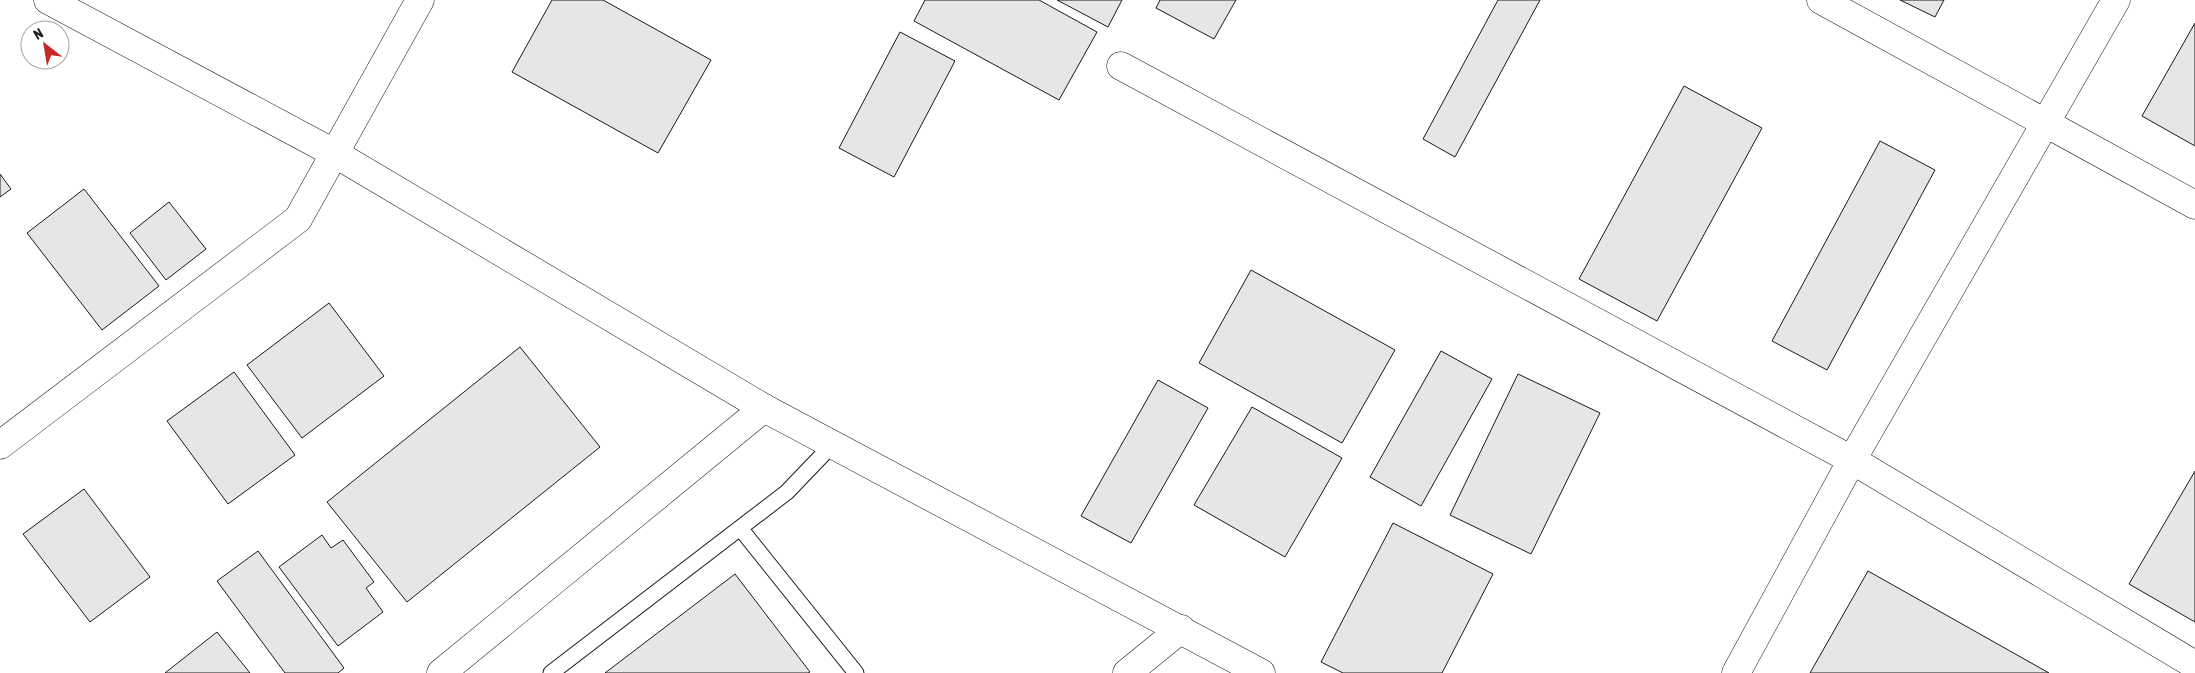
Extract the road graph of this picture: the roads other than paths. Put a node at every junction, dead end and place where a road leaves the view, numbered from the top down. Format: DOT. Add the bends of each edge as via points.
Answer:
graph roads {
  1 [pos="48,0"];
  2 [pos="420,0"];
  3 [pos="1821,0"];
  4 [pos="2116,0"];
  5 [pos="1850,7"];
  6 [pos="1122,66"];
  7 [pos="2044,124"];
  8 [pos="334,153"];
  9 [pos="2195,205"];
  10 [pos="764,408"];
  11 [pos="833,444"];
  12 [pos="0,445"];
  13 [pos="1852,460"];
  14 [pos="740,528"];
  15 [pos="1181,629"];
  16 [pos="2195,665"];
  17 [pos="441,673"];
  18 [pos="551,673"];
  19 [pos="856,673"];
  20 [pos="1126,673"];
  21 [pos="1261,673"];
  22 [pos="1736,673"];
  1 -- 8 [label="street"];
  2 -- 8 [label="street"];
  3 -- 5 [label="street"];
  4 -- 7 [label="street"];
  5 -- 7 [label="street"];
  6 -- 13 [label="street"];
  7 -- 9 [label="street"];
  7 -- 13 [label="street"];
  8 -- 10 [label="street"];
  8 -- 12 [label="street" via="298,219"];
  10 -- 11 [label="street"];
  10 -- 17 [label="street"];
  11 -- 14 [label="lane" via="787,492"];
  11 -- 15 [label="street"];
  13 -- 16 [label="street"];
  13 -- 22 [label="street"];
  14 -- 18 [label="lane"];
  14 -- 19 [label="lane"];
  15 -- 20 [label="street"];
  15 -- 21 [label="street"];
}
